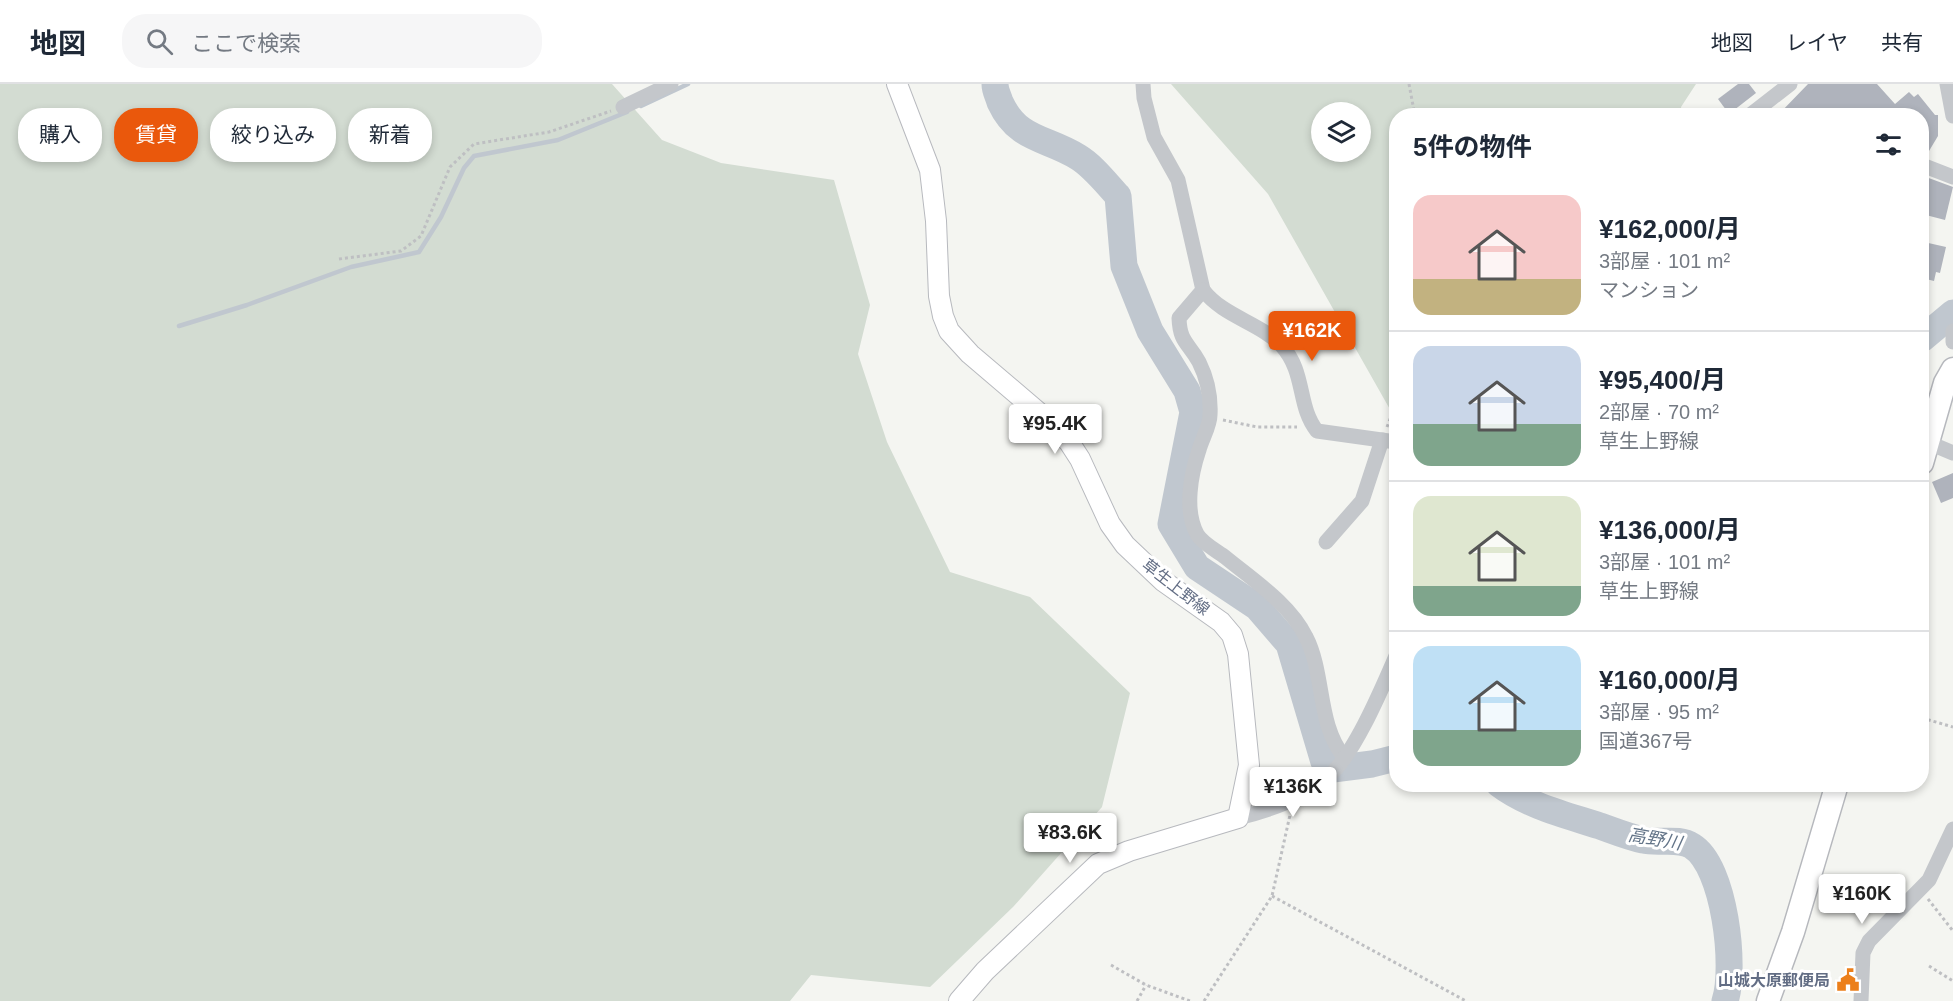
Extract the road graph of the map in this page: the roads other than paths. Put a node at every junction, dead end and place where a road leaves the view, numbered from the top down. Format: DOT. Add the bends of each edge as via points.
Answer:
graph roads {
  1 [pos="670,84"];
  2 [pos="897,84"];
  3 [pos="1143,84"];
  4 [pos="1790,84"];
  5 [pos="1947,84"];
  6 [pos="623,107"];
  7 [pos="1759,108"];
  8 [pos="1953,116"];
  9 [pos="1929,168"];
  10 [pos="1953,177"];
  11 [pos="1203,290"];
  12 [pos="1953,369"];
  13 [pos="1929,430"];
  14 [pos="1389,441"];
  15 [pos="1929,449"];
  16 [pos="1953,453"];
  17 [pos="1326,542"];
  18 [pos="1389,672"];
  19 [pos="1344,757"];
  20 [pos="1835,792"];
  21 [pos="1238,818"];
  22 [pos="1953,830"];
  23 [pos="959,1001"];
  24 [pos="1768,1001"];
  25 [pos="1861,1001"];
  1 -- 6 [label="street"];
  2 -- 21 [label="main road, 草生上野線" via="930,170 939,296 949,331 1069,442 1110,524 1125,545 1163,581 1221,622 1232,635 1238,654 1249,765"];
  3 -- 11 [label="street" via="1154,137 1178,180"];
  4 -- 7 [label="street"];
  5 -- 8 [label="street"];
  9 -- 10 [label="street"];
  11 -- 14 [label="street" via="1212,301 1265,332 1282,347 1298,369 1308,420 1317,431"];
  11 -- 19 [label="street" via="1179,318 1179,334 1199,362 1209,390 1210,417 1191,483 1191,514 1198,536 1300,625 1315,655 1334,744"];
  12 -- 13 [label="highway"];
  14 -- 17 [label="street" via="1362,501"];
  15 -- 16 [label="street"];
  18 -- 19 [label="street"];
  19 -- 21 [label="street" via="1330,776 1296,798"];
  20 -- 24 [label="highway"];
  21 -- 23 [label="main road" via="1098,864 985,971"];
  22 -- 25 [label="street" via="1929,880 1869,941 1863,953"];
}
